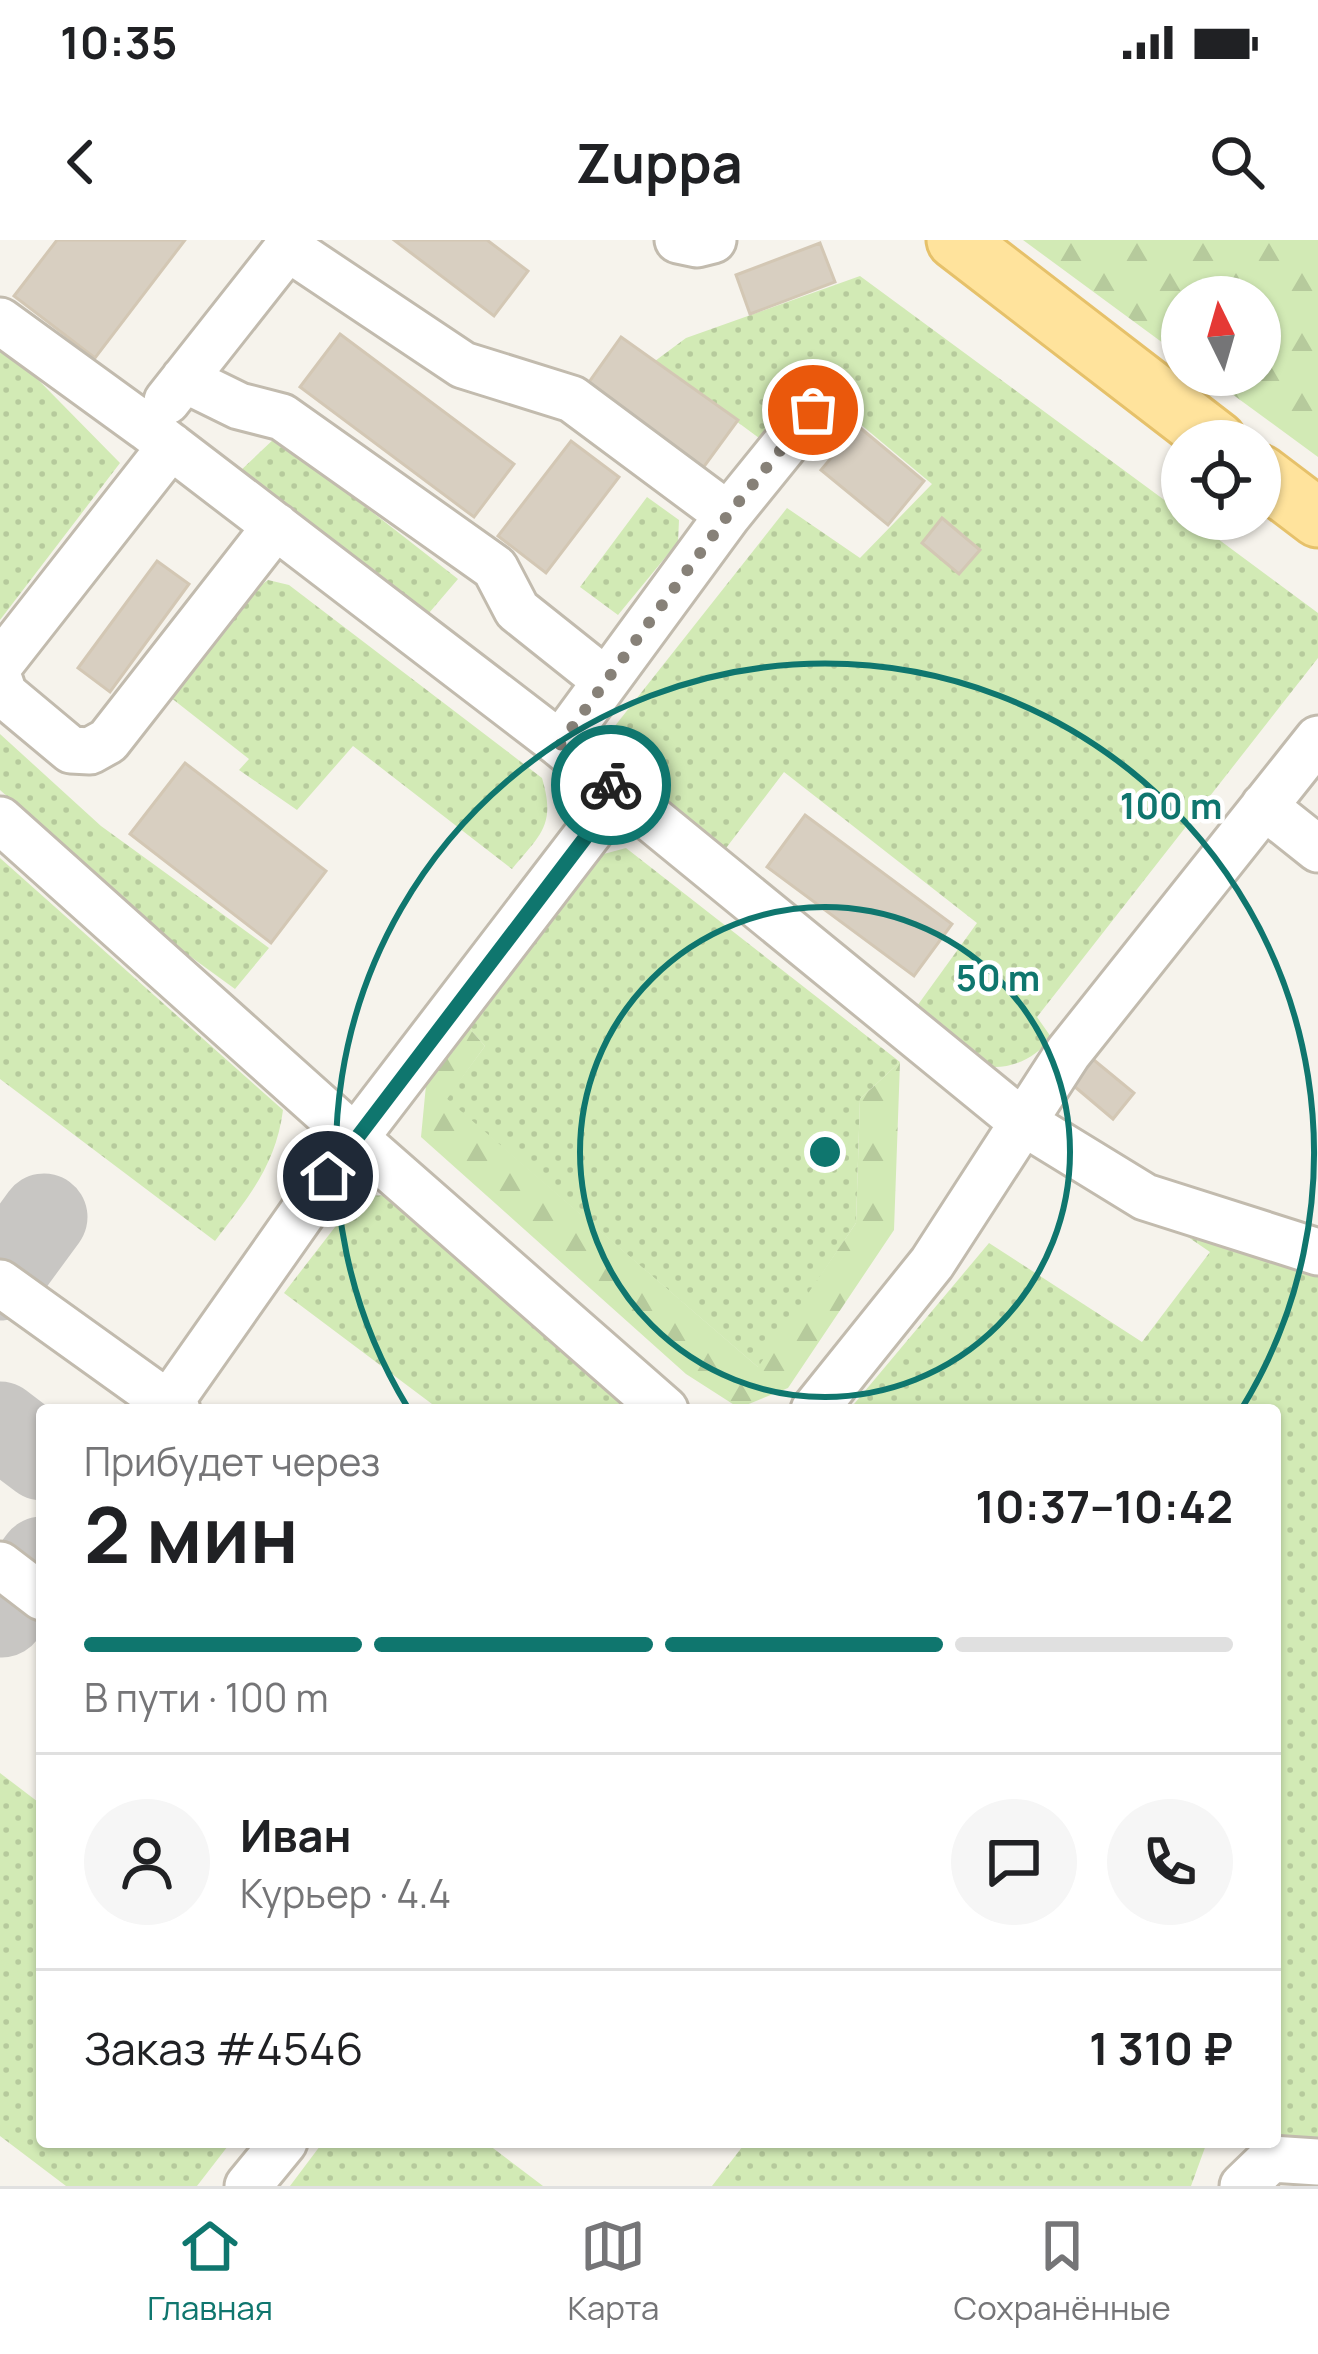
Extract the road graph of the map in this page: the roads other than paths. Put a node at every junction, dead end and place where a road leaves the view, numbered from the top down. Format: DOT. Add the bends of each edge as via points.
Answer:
graph roads {
  1 [pos="678,240"];
  2 [pos="713,240"];
  3 [pos="956,240"];
  4 [pos="291,244"];
  5 [pos="0,321"];
  6 [pos="184,379"];
  7 [pos="813,410"];
  8 [pos="1190,420"];
  9 [pos="159,436"];
  10 [pos="1281,490"];
  11 [pos="728,515"];
  12 [pos="1318,518"];
  13 [pos="277,526"];
  14 [pos="0,664"];
  15 [pos="606,681"];
  16 [pos="0,682"];
  17 [pos="1318,739"];
  18 [pos="560,744"];
  19 [pos="620,792"];
  20 [pos="1264,806"];
  21 [pos="0,820"];
  22 [pos="1318,850"];
  23 [pos="1021,1121"];
  24 [pos="355,1138"];
  25 [pos="1318,1252"];
  26 [pos="0,1283"];
  27 [pos="170,1404"];
  28 [pos="174,1404"];
  29 [pos="658,1404"];
  30 [pos="819,1404"];
  31 [pos="0,1565"];
  32 [pos="36,1592"];
  33 [pos="279,2148"];
  34 [pos="1318,2162"];
  35 [pos="1265,2168"];
  36 [pos="248,2186"];
  1 -- 2 [label="street"];
  3 -- 8 [label="main road"];
  4 -- 6 [label="street"];
  4 -- 11 [label="street" via="463,365 572,399"];
  5 -- 9 [label="street"];
  6 -- 9 [label="street"];
  6 -- 15 [label="street" via="282,417 495,568 517,610"];
  7 -- 11 [label="street"];
  9 -- 13 [label="street"];
  9 -- 14 [label="street"];
  10 -- 12 [label="main road"];
  11 -- 15 [label="street"];
  13 -- 16 [label="street" via="108,741 71,749"];
  13 -- 18 [label="street"];
  15 -- 18 [label="street"];
  17 -- 20 [label="street"];
  18 -- 19 [label="street"];
  19 -- 23 [label="street"];
  19 -- 24 [label="street"];
  20 -- 22 [label="street"];
  20 -- 23 [label="street"];
  21 -- 24 [label="street"];
  23 -- 25 [label="street" via="1145,1198"];
  23 -- 30 [label="street" via="932,1263"];
  24 -- 28 [label="street"];
  24 -- 29 [label="street"];
  26 -- 27 [label="street"];
  31 -- 32 [label="street"];
  33 -- 36 [label="street"];
  34 -- 35 [label="street"];
}
